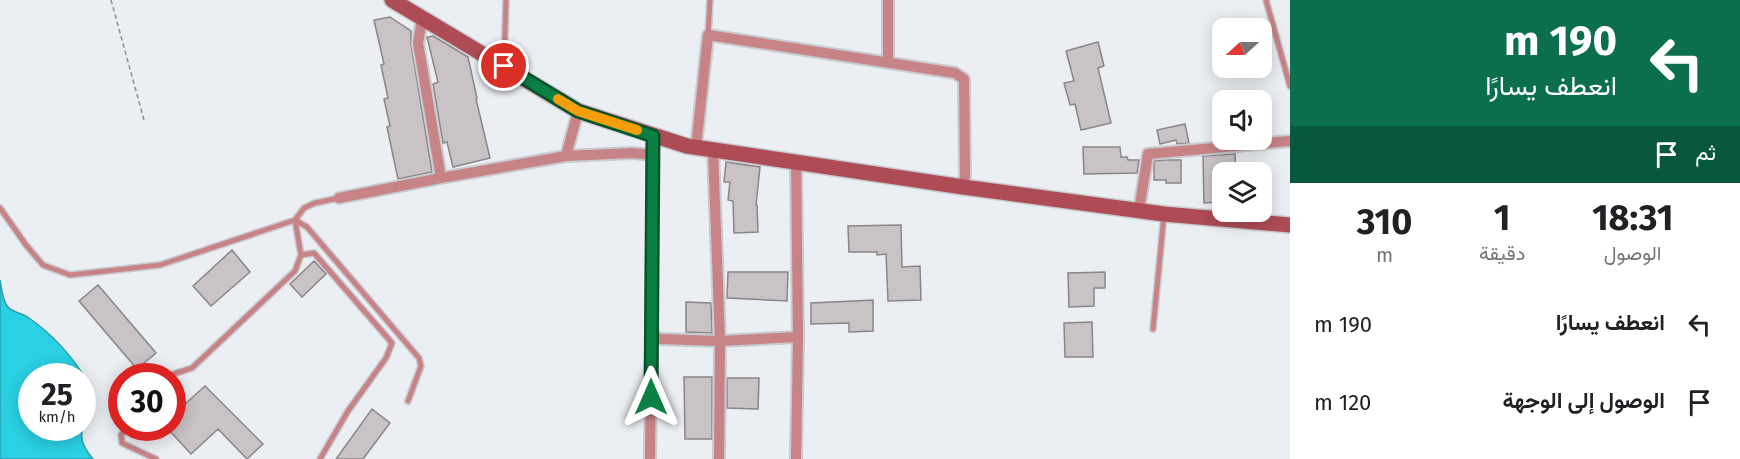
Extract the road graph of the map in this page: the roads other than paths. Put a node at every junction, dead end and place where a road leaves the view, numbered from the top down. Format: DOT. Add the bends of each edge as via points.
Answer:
graph roads {
  1 [pos="392,0"];
  2 [pos="506,0"];
  3 [pos="710,0"];
  4 [pos="888,0"];
  5 [pos="1266,0"];
  6 [pos="422,19"];
  7 [pos="708,35"];
  8 [pos="888,63"];
  9 [pos="504,66"];
  10 [pos="1290,86"];
  11 [pos="578,111"];
  12 [pos="653,136"];
  13 [pos="1290,141"];
  14 [pos="696,147"];
  15 [pos="713,150"];
  16 [pos="653,154"];
  17 [pos="566,156"];
  18 [pos="796,161"];
  19 [pos="441,178"];
  20 [pos="963,187"];
  21 [pos="339,198"];
  22 [pos="0,208"];
  23 [pos="1139,210"];
  24 [pos="1164,213"];
  25 [pos="295,220"];
  26 [pos="1290,225"];
  27 [pos="301,255"];
  28 [pos="1153,329"];
  29 [pos="651,334"];
  30 [pos="798,337"];
  31 [pos="720,341"];
  32 [pos="186,370"];
  33 [pos="408,401"];
  34 [pos="122,441"];
  35 [pos="156,459"];
  36 [pos="320,459"];
  37 [pos="650,459"];
  38 [pos="719,459"];
  39 [pos="796,459"];
  1 -- 6 [label="main road"];
  2 -- 9 [label="lane"];
  3 -- 7 [label="lane"];
  4 -- 8 [label="street"];
  5 -- 10 [label="lane"];
  6 -- 9 [label="main road"];
  6 -- 19 [label="street" via="418,43"];
  7 -- 8 [label="street"];
  7 -- 14 [label="street"];
  8 -- 20 [label="street" via="954,73 964,79"];
  9 -- 11 [label="main road"];
  11 -- 12 [label="main road"];
  11 -- 17 [label="street"];
  12 -- 14 [label="main road"];
  12 -- 16 [label="street"];
  13 -- 23 [label="street" via="1148,154"];
  14 -- 15 [label="main road"];
  15 -- 18 [label="main road"];
  15 -- 31 [label="street"];
  16 -- 17 [label="street"];
  16 -- 29 [label="street"];
  17 -- 19 [label="street"];
  18 -- 20 [label="main road"];
  18 -- 30 [label="street"];
  19 -- 21 [label="street"];
  20 -- 23 [label="main road"];
  21 -- 25 [label="lane" via="304,208"];
  22 -- 25 [label="lane" via="43,265 70,274 160,265"];
  23 -- 24 [label="main road"];
  24 -- 26 [label="main road"];
  24 -- 28 [label="lane"];
  25 -- 27 [label="lane"];
  25 -- 33 [label="lane" via="307,227 419,358 421,366"];
  27 -- 32 [label="lane" via="295,271"];
  27 -- 36 [label="lane" via="314,253 392,343"];
  29 -- 31 [label="street" via="660,339"];
  29 -- 37 [label="street"];
  30 -- 31 [label="street"];
  30 -- 39 [label="street"];
  31 -- 38 [label="street"];
  34 -- 35 [label="lane"];
}
